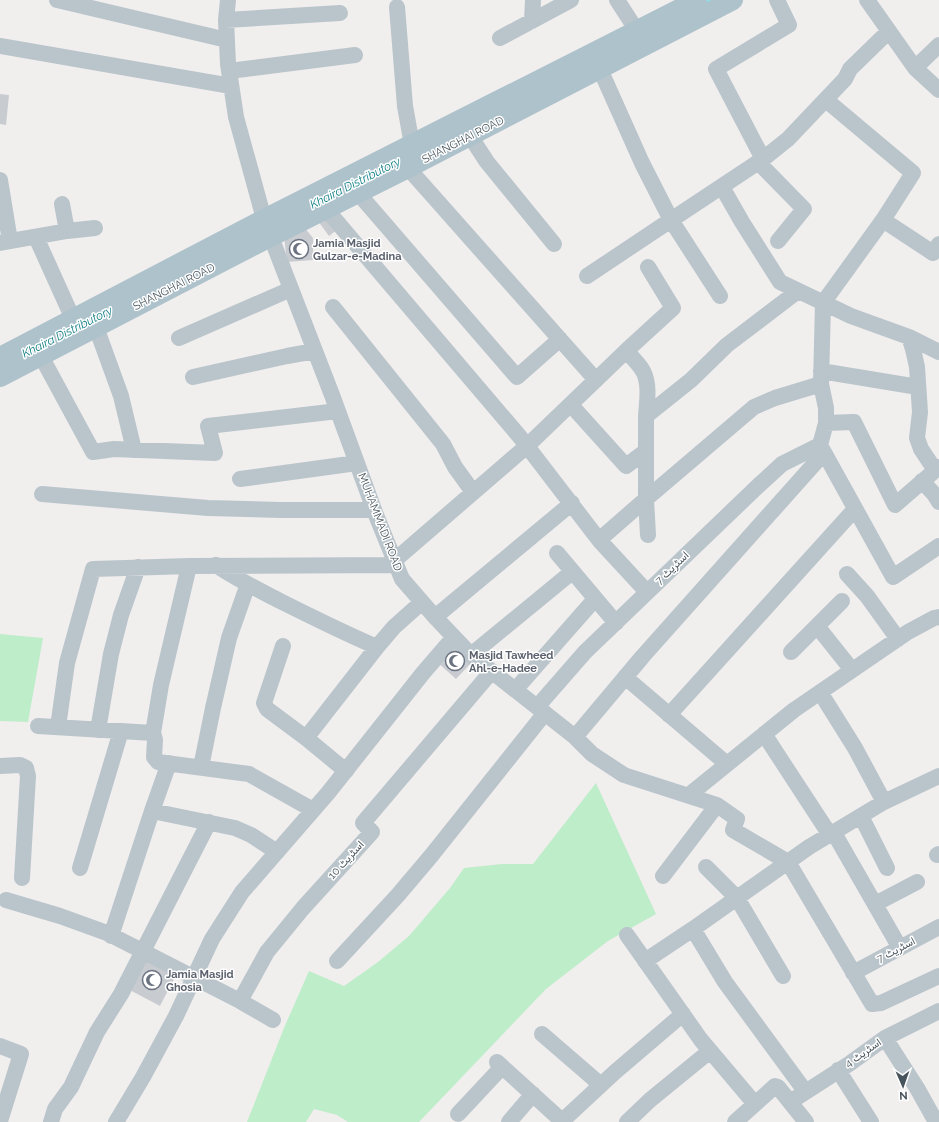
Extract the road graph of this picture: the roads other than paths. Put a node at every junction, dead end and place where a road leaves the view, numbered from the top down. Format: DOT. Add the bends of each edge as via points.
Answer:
graph roads {
  1 [pos="57,0"];
  2 [pos="228,0"];
  3 [pos="533,0"];
  4 [pos="571,0"];
  5 [pos="617,0"];
  6 [pos="733,0"];
  7 [pos="777,0"];
  8 [pos="867,0"];
  9 [pos="693,1"];
  10 [pos="397,7"];
  11 [pos="340,13"];
  12 [pos="226,20"];
  13 [pos="532,21"];
  14 [pos="637,31"];
  15 [pos="889,31"];
  16 [pos="500,38"];
  17 [pos="228,40"];
  18 [pos="939,45"];
  19 [pos="0,46"];
  20 [pos="355,55"];
  21 [pos="915,68"];
  22 [pos="600,69"];
  23 [pos="230,79"];
  24 [pos="939,90"];
  25 [pos="826,100"];
  26 [pos="470,136"];
  27 [pos="412,145"];
  28 [pos="761,160"];
  29 [pos="408,168"];
  30 [pos="0,180"];
  31 [pos="722,187"];
  32 [pos="358,192"];
  33 [pos="62,204"];
  34 [pos="326,209"];
  35 [pos="671,220"];
  36 [pos="883,220"];
  37 [pos="95,228"];
  38 [pos="268,228"];
  39 [pos="67,231"];
  40 [pos="36,237"];
  41 [pos="778,241"];
  42 [pos="5,242"];
  43 [pos="554,244"];
  44 [pos="939,244"];
  45 [pos="648,267"];
  46 [pos="587,276"];
  47 [pos="291,289"];
  48 [pos="798,291"];
  49 [pos="720,296"];
  50 [pos="824,303"];
  51 [pos="333,307"];
  52 [pos="72,319"];
  53 [pos="96,327"];
  54 [pos="909,337"];
  55 [pos="180,338"];
  56 [pos="560,339"];
  57 [pos="315,351"];
  58 [pos="626,351"];
  59 [pos="939,352"];
  60 [pos="41,356"];
  61 [pos="0,357"];
  62 [pos="0,377"];
  63 [pos="193,377"];
  64 [pos="821,378"];
  65 [pos="596,380"];
  66 [pos="918,387"];
  67 [pos="571,404"];
  68 [pos="338,411"];
  69 [pos="646,416"];
  70 [pos="826,423"];
  71 [pos="527,446"];
  72 [pos="822,449"];
  73 [pos="134,450"];
  74 [pos="646,451"];
  75 [pos="357,463"];
  76 [pos="937,468"];
  77 [pos="240,479"];
  78 [pos="922,481"];
  79 [pos="474,492"];
  80 [pos="42,494"];
  81 [pos="646,499"];
  82 [pos="939,502"];
  83 [pos="572,504"];
  84 [pos="855,509"];
  85 [pos="374,510"];
  86 [pos="648,535"];
  87 [pos="599,540"];
  88 [pos="939,546"];
  89 [pos="557,553"];
  90 [pos="395,562"];
  91 [pos="216,565"];
  92 [pos="189,566"];
  93 [pos="138,567"];
  94 [pos="572,572"];
  95 [pos="847,574"];
  96 [pos="248,584"];
  97 [pos="647,592"];
  98 [pos="595,599"];
  99 [pos="842,601"];
  100 [pos="422,602"];
  101 [pos="435,617"];
  102 [pos="939,617"];
  103 [pos="616,623"];
  104 [pos="817,626"];
  105 [pos="454,637"];
  106 [pos="898,639"];
  107 [pos="283,646"];
  108 [pos="377,647"];
  109 [pos="791,652"];
  110 [pos="471,655"];
  111 [pos="852,670"];
  112 [pos="492,671"];
  113 [pos="625,677"];
  114 [pos="515,690"];
  115 [pos="820,692"];
  116 [pos="541,710"];
  117 [pos="669,715"];
  118 [pos="38,726"];
  119 [pos="58,727"];
  120 [pos="98,730"];
  121 [pos="121,731"];
  122 [pos="154,733"];
  123 [pos="764,734"];
  124 [pos="575,737"];
  125 [pos="306,738"];
  126 [pos="169,763"];
  127 [pos="727,764"];
  128 [pos="0,766"];
  129 [pos="201,767"];
  130 [pos="346,771"];
  131 [pos="939,776"];
  132 [pos="689,795"];
  133 [pos="884,802"];
  134 [pos="717,805"];
  135 [pos="313,810"];
  136 [pos="152,811"];
  137 [pos="861,816"];
  138 [pos="209,822"];
  139 [pos="832,834"];
  140 [pos="277,852"];
  141 [pos="788,862"];
  142 [pos="706,867"];
  143 [pos="80,868"];
  144 [pos="887,868"];
  145 [pos="663,876"];
  146 [pos="22,878"];
  147 [pos="917,882"];
  148 [pos="737,898"];
  149 [pos="6,900"];
  150 [pos="875,904"];
  151 [pos="939,928"];
  152 [pos="693,929"];
  153 [pos="111,936"];
  154 [pos="627,936"];
  155 [pos="900,948"];
  156 [pos="142,951"];
  157 [pos="337,961"];
  158 [pos="645,961"];
  159 [pos="853,973"];
  160 [pos="783,976"];
  161 [pos="939,976"];
  162 [pos="193,977"];
  163 [pos="240,1002"];
  164 [pos="939,1011"];
  165 [pos="682,1014"];
  166 [pos="273,1020"];
  167 [pos="542,1034"];
  168 [pos="885,1038"];
  169 [pos="0,1046"];
  170 [pos="710,1051"];
  171 [pos="838,1070"];
  172 [pos="601,1085"];
  173 [pos="805,1091"];
  174 [pos="532,1094"];
  175 [pos="790,1102"];
  176 [pos="755,1104"];
  177 [pos="458,1114"];
  178 [pos="866,1120"];
  179 [pos="0,1121"];
  180 [pos="51,1122"];
  181 [pos="116,1122"];
  182 [pos="509,1122"];
  183 [pos="561,1122"];
  184 [pos="627,1122"];
  185 [pos="735,1122"];
  186 [pos="806,1122"];
  187 [pos="936,1122"];
  1 -- 17 [label="street"];
  2 -- 12 [label="street, MUHAMMADI ROAD"];
  3 -- 13 [label="street"];
  4 -- 13 [label="street"];
  5 -- 14 [label="street"];
  6 -- 22 [label="main road, SHANGHAI ROAD"];
  7 -- 28 [label="street" via="789,25 716,69"];
  8 -- 15 [label="street"];
  9 -- 14 [label="main road, SHANGHAI ROAD"];
  10 -- 27 [label="street" via="405,106"];
  11 -- 12 [label="street"];
  12 -- 17 [label="street, MUHAMMADI ROAD"];
  13 -- 16 [label="street"];
  14 -- 27 [label="main road, SHANGHAI ROAD"];
  15 -- 21 [label="street"];
  15 -- 25 [label="street" via="850,69 845,79"];
  17 -- 23 [label="street, MUHAMMADI ROAD"];
  18 -- 21 [label="street"];
  19 -- 23 [label="street"];
  20 -- 23 [label="street"];
  21 -- 24 [label="street"];
  22 -- 26 [label="main road, SHANGHAI ROAD"];
  22 -- 35 [label="street"];
  23 -- 38 [label="street, MUHAMMADI ROAD" via="236,117"];
  25 -- 28 [label="street" via="788,139"];
  25 -- 36 [label="street" via="913,173"];
  26 -- 29 [label="main road, SHANGHAI ROAD"];
  26 -- 43 [label="street" via="487,162"];
  27 -- 38 [label="main road, SHANGHAI ROAD"];
  28 -- 31 [label="street"];
  28 -- 41 [label="street" via="804,208"];
  29 -- 32 [label="main road, SHANGHAI ROAD"];
  29 -- 56 [label="street"];
  30 -- 42 [label="street"];
  31 -- 35 [label="street"];
  31 -- 48 [label="street" via="780,282"];
  32 -- 34 [label="main road, SHANGHAI ROAD"];
  32 -- 56 [label="street" via="517,377"];
  33 -- 39 [label="street"];
  34 -- 38 [label="main road, SHANGHAI ROAD"];
  34 -- 71 [label="street"];
  35 -- 46 [label="street"];
  35 -- 49 [label="street"];
  36 -- 44 [label="street" via="933,253"];
  36 -- 50 [label="street"];
  37 -- 39 [label="street"];
  38 -- 47 [label="street, MUHAMMADI ROAD"];
  38 -- 52 [label="main road, SHANGHAI ROAD"];
  38 -- 53 [label="main road, SHANGHAI ROAD"];
  39 -- 40 [label="street"];
  40 -- 42 [label="street"];
  40 -- 52 [label="street"];
  45 -- 58 [label="street" via="673,308"];
  47 -- 55 [label="street"];
  47 -- 57 [label="street, MUHAMMADI ROAD"];
  48 -- 50 [label="street"];
  48 -- 69 [label="street" via="728,345 691,380"];
  50 -- 54 [label="street"];
  50 -- 64 [label="street"];
  51 -- 79 [label="street" via="443,444 455,467"];
  52 -- 61 [label="main road, SHANGHAI ROAD"];
  53 -- 60 [label="main road, SHANGHAI ROAD"];
  53 -- 73 [label="street" via="121,396"];
  54 -- 59 [label="street"];
  54 -- 66 [label="street" via="917,367"];
  56 -- 65 [label="street"];
  57 -- 63 [label="street"];
  57 -- 68 [label="street, MUHAMMADI ROAD"];
  58 -- 65 [label="street"];
  58 -- 69 [label="street" via="643,370 648,396"];
  60 -- 62 [label="main road, SHANGHAI ROAD"];
  60 -- 73 [label="street" via="93,452"];
  64 -- 66 [label="street"];
  64 -- 70 [label="street"];
  64 -- 81 [label="street" via="754,407"];
  65 -- 67 [label="street"];
  66 -- 76 [label="street" via="920,412 917,438"];
  67 -- 71 [label="street"];
  67 -- 74 [label="street" via="626,466"];
  68 -- 73 [label="street" via="208,426 214,453"];
  68 -- 75 [label="street, MUHAMMADI ROAD"];
  69 -- 74 [label="street"];
  70 -- 72 [label="street"];
  70 -- 78 [label="street" via="854,422 895,505"];
  71 -- 79 [label="street"];
  71 -- 83 [label="street"];
  72 -- 84 [label="street"];
  72 -- 97 [label="street, اسٹریٹ 7" via="782,464"];
  72 -- 113 [label="street"];
  74 -- 81 [label="street"];
  75 -- 77 [label="street"];
  75 -- 85 [label="street, MUHAMMADI ROAD"];
  76 -- 78 [label="street"];
  78 -- 82 [label="street"];
  79 -- 90 [label="street"];
  80 -- 85 [label="street" via="208,508"];
  81 -- 86 [label="street"];
  81 -- 87 [label="street"];
  83 -- 87 [label="street"];
  83 -- 101 [label="street"];
  84 -- 88 [label="street" via="892,577"];
  84 -- 117 [label="street"];
  85 -- 90 [label="street, MUHAMMADI ROAD"];
  87 -- 97 [label="street"];
  89 -- 94 [label="street"];
  90 -- 91 [label="street"];
  90 -- 100 [label="street, MUHAMMADI ROAD" via="402,579"];
  91 -- 92 [label="street"];
  91 -- 96 [label="street"];
  92 -- 93 [label="street"];
  92 -- 122 [label="street" via="161,685"];
  93 -- 119 [label="street" via="93,569 67,663"];
  93 -- 120 [label="street" via="111,654"];
  94 -- 98 [label="street"];
  94 -- 110 [label="street"];
  95 -- 106 [label="street" via="867,596"];
  96 -- 108 [label="street"];
  96 -- 129 [label="street" via="229,638"];
  97 -- 103 [label="street, اسٹریٹ 7"];
  98 -- 103 [label="street"];
  98 -- 114 [label="street"];
  99 -- 104 [label="street"];
  100 -- 101 [label="street, MUHAMMADI ROAD"];
  100 -- 108 [label="street" via="394,627"];
  101 -- 105 [label="street, MUHAMMADI ROAD"];
  102 -- 106 [label="street"];
  103 -- 116 [label="street, اسٹریٹ 7" via="585,652"];
  104 -- 109 [label="street"];
  104 -- 111 [label="street"];
  105 -- 110 [label="street, MUHAMMADI ROAD"];
  105 -- 130 [label="street"];
  106 -- 111 [label="street"];
  107 -- 125 [label="street" via="264,703 267,709"];
  108 -- 125 [label="street"];
  110 -- 112 [label="street, MUHAMMADI ROAD"];
  111 -- 115 [label="street"];
  112 -- 114 [label="street, MUHAMMADI ROAD"];
  112 -- 163 [label="street, اسٹریٹ 10" via="363,824 372,832 267,952"];
  113 -- 117 [label="street"];
  113 -- 124 [label="street"];
  114 -- 116 [label="street, MUHAMMADI ROAD"];
  115 -- 123 [label="street"];
  115 -- 133 [label="street"];
  116 -- 124 [label="street, MUHAMMADI ROAD"];
  116 -- 157 [label="street, اسٹریٹ 7" via="431,856"];
  117 -- 127 [label="street"];
  118 -- 119 [label="street"];
  119 -- 120 [label="street"];
  120 -- 121 [label="street"];
  121 -- 122 [label="street"];
  121 -- 143 [label="street"];
  122 -- 126 [label="street" via="154,757 158,762"];
  123 -- 127 [label="street"];
  123 -- 139 [label="street"];
  124 -- 132 [label="street, MUHAMMADI ROAD" via="592,754 624,775"];
  125 -- 130 [label="street"];
  126 -- 129 [label="street"];
  126 -- 136 [label="street"];
  127 -- 132 [label="street"];
  128 -- 146 [label="street" via="20,765 26,768 28,776"];
  129 -- 135 [label="street" via="250,774"];
  130 -- 135 [label="street"];
  131 -- 133 [label="street"];
  132 -- 134 [label="street, MUHAMMADI ROAD"];
  133 -- 137 [label="street"];
  134 -- 141 [label="street, MUHAMMADI ROAD" via="737,819 733,830"];
  134 -- 145 [label="street"];
  135 -- 140 [label="street"];
  136 -- 138 [label="street"];
  136 -- 153 [label="street"];
  137 -- 139 [label="street"];
  137 -- 144 [label="street"];
  138 -- 140 [label="street" via="246,832"];
  138 -- 156 [label="street"];
  139 -- 141 [label="street"];
  139 -- 150 [label="street"];
  140 -- 162 [label="street" via="242,892 212,939"];
  141 -- 148 [label="street"];
  141 -- 159 [label="street"];
  142 -- 148 [label="street"];
  147 -- 150 [label="street"];
  148 -- 152 [label="street"];
  148 -- 160 [label="street"];
  149 -- 153 [label="street" via="60,916"];
  150 -- 155 [label="street"];
  151 -- 155 [label="street, اسٹریٹ 7"];
  152 -- 158 [label="street"];
  152 -- 173 [label="street" via="725,982"];
  153 -- 156 [label="street"];
  154 -- 158 [label="street"];
  155 -- 159 [label="street, اسٹریٹ 7"];
  156 -- 162 [label="street"];
  156 -- 180 [label="street" via="121,994 97,1032 71,1087 55,1109"];
  158 -- 165 [label="street"];
  159 -- 161 [label="street" via="872,1004 881,1003"];
  162 -- 163 [label="street"];
  162 -- 181 [label="street" via="176,1016"];
  163 -- 166 [label="street"];
  164 -- 168 [label="street, اسٹریٹ 4"];
  165 -- 170 [label="street"];
  165 -- 172 [label="street"];
  167 -- 172 [label="street"];
  168 -- 171 [label="street, اسٹریٹ 4"];
  168 -- 187 [label="street"];
  169 -- 179 [label="street" via="21,1054"];
  170 -- 176 [label="street"];
  170 -- 184 [label="street"];
  171 -- 173 [label="street, اسٹریٹ 4"];
  171 -- 178 [label="street"];
  172 -- 183 [label="street"];
  173 -- 175 [label="street, اسٹریٹ 4"];
  174 -- 177 [label="street" via="499,1064"];
  174 -- 182 [label="street"];
  174 -- 183 [label="street"];
  175 -- 176 [label="street" via="775,1086"];
  175 -- 186 [label="street"];
  176 -- 185 [label="street"];
}
